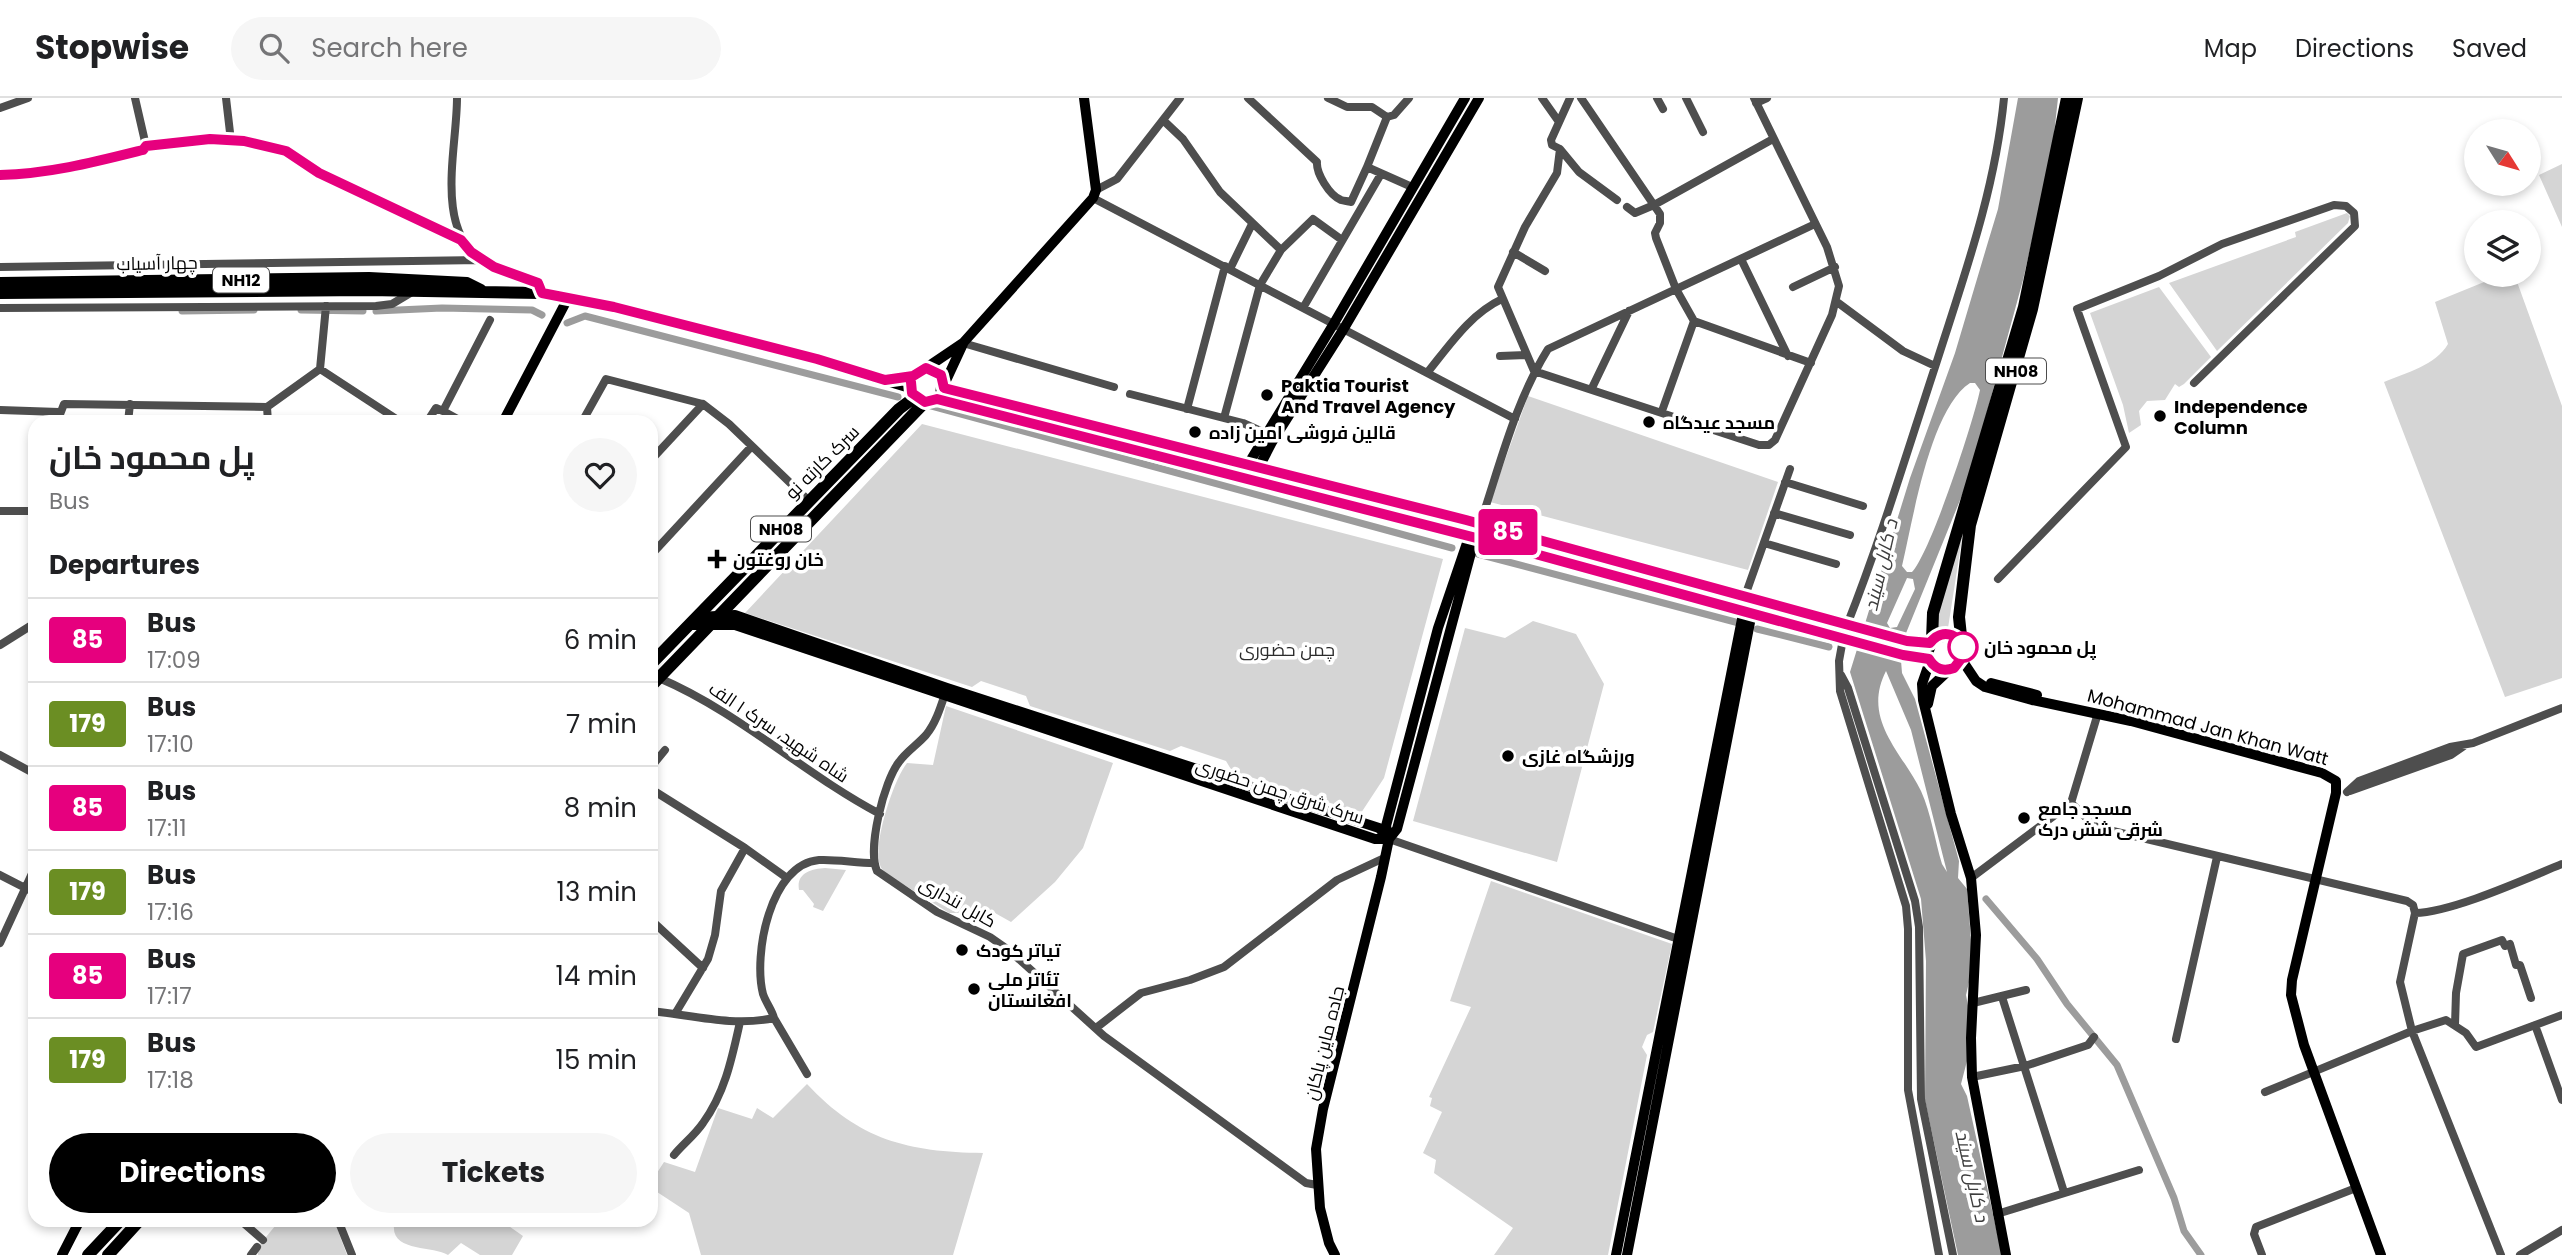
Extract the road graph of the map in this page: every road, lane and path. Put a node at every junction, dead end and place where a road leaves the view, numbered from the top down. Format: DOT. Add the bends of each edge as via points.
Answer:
graph roads {
  1 [pos="28,98"];
  2 [pos="135,98"];
  3 [pos="226,98"];
  4 [pos="457,98"];
  5 [pos="1084,98"];
  6 [pos="1180,98"];
  7 [pos="1248,98"];
  8 [pos="1328,98"];
  9 [pos="1409,98"];
  10 [pos="1465,98"];
  11 [pos="1479,98"];
  12 [pos="1542,98"];
  13 [pos="1570,98"];
  14 [pos="1581,98"];
  15 [pos="1657,98"];
  16 [pos="1686,98"];
  17 [pos="1767,98"];
  18 [pos="2004,98"];
  19 [pos="2067,98"];
  20 [pos="2077,98"];
  21 [pos="1755,100"];
  22 [pos="0,108"];
  23 [pos="1663,109"];
  24 [pos="1387,117"];
  25 [pos="1164,121"];
  26 [pos="1559,122"];
  27 [pos="1703,132"];
  28 [pos="1773,139"];
  29 [pos="231,141"];
  30 [pos="146,146"];
  31 [pos="1560,149"];
  32 [pos="1367,167"];
  33 [pos="1381,174"];
  34 [pos="0,175"];
  35 [pos="1412,187"];
  36 [pos="1095,194"];
  37 [pos="1616,200"];
  38 [pos="1654,205"];
  39 [pos="1627,207"];
  40 [pos="1252,224"];
  41 [pos="1815,224"];
  42 [pos="461,240"];
  43 [pos="1342,240"];
  44 [pos="1281,250"];
  45 [pos="1513,252"];
  46 [pos="482,260"];
  47 [pos="1741,260"];
  48 [pos="0,267"];
  49 [pos="1835,267"];
  50 [pos="1227,268"];
  51 [pos="1545,271"];
  52 [pos="0,283"];
  53 [pos="1260,285"];
  54 [pos="142,287"];
  55 [pos="1793,287"];
  56 [pos="1676,289"];
  57 [pos="415,290"];
  58 [pos="481,290"];
  59 [pos="0,293"];
  60 [pos="542,293"];
  61 [pos="568,298"];
  62 [pos="1502,299"];
  63 [pos="1837,302"];
  64 [pos="0,308"];
  65 [pos="326,308"];
  66 [pos="1303,308"];
  67 [pos="1629,311"];
  68 [pos="490,320"];
  69 [pos="1694,320"];
  70 [pos="1338,328"];
  71 [pos="963,343"];
  72 [pos="1526,355"];
  73 [pos="1500,356"];
  74 [pos="1788,356"];
  75 [pos="1811,363"];
  76 [pos="1935,366"];
  77 [pos="926,368"];
  78 [pos="320,369"];
  79 [pos="1534,371"];
  80 [pos="1427,373"];
  81 [pos="2194,383"];
  82 [pos="1114,387"];
  83 [pos="1592,388"];
  84 [pos="927,391"];
  85 [pos="1130,394"];
  86 [pos="130,404"];
  87 [pos="703,404"];
  88 [pos="267,407"];
  89 [pos="1187,409"];
  90 [pos="0,410"];
  91 [pos="443,411"];
  92 [pos="1662,411"];
  93 [pos="41,415"];
  94 [pos="59,415"];
  95 [pos="129,415"];
  96 [pos="268,415"];
  97 [pos="390,415"];
  98 [pos="431,415"];
  99 [pos="450,415"];
  100 [pos="507,415"];
  101 [pos="586,415"];
  102 [pos="1224,418"];
  103 [pos="1515,419"];
  104 [pos="1265,433"];
  105 [pos="751,447"];
  106 [pos="658,452"];
  107 [pos="1252,465"];
  108 [pos="1790,469"];
  109 [pos="1247,478"];
  110 [pos="1785,482"];
  111 [pos="808,500"];
  112 [pos="1863,506"];
  113 [pos="0,511"];
  114 [pos="28,511"];
  115 [pos="1774,513"];
  116 [pos="1466,520"];
  117 [pos="1480,524"];
  118 [pos="1850,535"];
  119 [pos="1469,537"];
  120 [pos="1535,539"];
  121 [pos="1488,541"];
  122 [pos="1764,543"];
  123 [pos="658,547"];
  124 [pos="1537,554"];
  125 [pos="1836,564"];
  126 [pos="1998,579"];
  127 [pos="1747,606"];
  128 [pos="722,614"];
  129 [pos="694,621"];
  130 [pos="710,625"];
  131 [pos="1847,625"];
  132 [pos="28,627"];
  133 [pos="1843,639"];
  134 [pos="1931,641"];
  135 [pos="0,645"];
  136 [pos="658,653"];
  137 [pos="1962,653"];
  138 [pos="1929,660"];
  139 [pos="1949,670"];
  140 [pos="1839,673"];
  141 [pos="658,679"];
  142 [pos="658,683"];
  143 [pos="946,692"];
  144 [pos="2562,708"];
  145 [pos="2098,713"];
  146 [pos="1928,715"];
  147 [pos="665,750"];
  148 [pos="0,755"];
  149 [pos="658,758"];
  150 [pos="28,770"];
  151 [pos="658,793"];
  152 [pos="2336,793"];
  153 [pos="2071,803"];
  154 [pos="880,814"];
  155 [pos="1389,839"];
  156 [pos="745,848"];
  157 [pos="2217,857"];
  158 [pos="1384,858"];
  159 [pos="874,863"];
  160 [pos="2562,864"];
  161 [pos="0,875"];
  162 [pos="786,878"];
  163 [pos="1908,878"];
  164 [pos="1971,878"];
  165 [pos="1899,880"];
  166 [pos="2315,880"];
  167 [pos="28,884"];
  168 [pos="26,889"];
  169 [pos="2415,913"];
  170 [pos="658,927"];
  171 [pos="1683,941"];
  172 [pos="0,943"];
  173 [pos="704,968"];
  174 [pos="2026,990"];
  175 [pos="2002,997"];
  176 [pos="2531,998"];
  177 [pos="1973,1003"];
  178 [pos="658,1012"];
  179 [pos="675,1014"];
  180 [pos="2562,1015"];
  181 [pos="774,1018"];
  182 [pos="740,1022"];
  183 [pos="2455,1025"];
  184 [pos="2535,1025"];
  185 [pos="1096,1028"];
  186 [pos="2412,1031"];
  187 [pos="2094,1037"];
  188 [pos="2176,1039"];
  189 [pos="2025,1066"];
  190 [pos="2315,1072"];
  191 [pos="807,1074"];
  192 [pos="1972,1077"];
  193 [pos="2265,1092"];
  194 [pos="2562,1100"];
  195 [pos="674,1155"];
  196 [pos="2139,1170"];
  197 [pos="1317,1185"];
  198 [pos="2356,1188"];
  199 [pos="2064,1192"];
  200 [pos="1997,1214"];
  201 [pos="77,1227"];
  202 [pos="114,1227"];
  203 [pos="134,1227"];
  204 [pos="248,1227"];
  205 [pos="341,1227"];
  206 [pos="2562,1230"];
  207 [pos="263,1240"];
  208 [pos="257,1248"];
  209 [pos="64,1254"];
  210 [pos="88,1255"];
  211 [pos="108,1255"];
  212 [pos="251,1255"];
  213 [pos="352,1255"];
  214 [pos="1335,1255"];
  215 [pos="1616,1255"];
  216 [pos="1627,1255"];
  217 [pos="1939,1255"];
  218 [pos="1952,1255"];
  219 [pos="2006,1255"];
  220 [pos="2262,1255"];
  221 [pos="2381,1255"];
  222 [pos="2501,1255"];
  223 [pos="2520,1255"];
  1 -- 22 [label="street"];
  2 -- 30 [label="street"];
  3 -- 29 [label="street"];
  4 -- 42 [label="street" via="451,190"];
  5 -- 36 [label="main road"];
  6 -- 25 [label="street"];
  7 -- 32 [label="street" via="1317,162 1331,192 1342,201 1351,202"];
  8 -- 24 [label="street" via="1347,107 1373,107"];
  9 -- 24 [label="street"];
  10 -- 35 [label="main road"];
  11 -- 70 [label="main road"];
  12 -- 26 [label="street"];
  13 -- 26 [label="street"];
  14 -- 38 [label="street"];
  15 -- 23 [label="street"];
  16 -- 27 [label="street"];
  17 -- 21 [label="street"];
  18 -- 76 [label="street" via="1981,227"];
  19 -- 134 [label="highway, NH08" via="2024,307 1933,613"];
  20 -- 137 [label="highway, NH08" via="2032,309 1970,525 1959,617"];
  21 -- 28 [label="street"];
  24 -- 32 [label="street"];
  25 -- 36 [label="street" via="1117,179"];
  25 -- 40 [label="street" via="1183,139 1220,192"];
  26 -- 31 [label="street" via="1551,140"];
  28 -- 38 [label="street"];
  28 -- 41 [label="street"];
  29 -- 30 [label="street"];
  29 -- 42 [label="street" via="286,151 319,173"];
  30 -- 34 [label="street" via="72,167"];
  31 -- 37 [label="street" via="1579,172"];
  31 -- 45 [label="street" via="1557,173"];
  32 -- 33 [label="street"];
  33 -- 35 [label="street"];
  33 -- 43 [label="street"];
  35 -- 70 [label="main road"];
  36 -- 50 [label="street"];
  36 -- 71 [label="main road"];
  38 -- 39 [label="street" via="1635,213"];
  38 -- 56 [label="street" via="1661,218 1655,233"];
  40 -- 44 [label="street"];
  40 -- 50 [label="street"];
  41 -- 47 [label="street"];
  41 -- 49 [label="street"];
  42 -- 46 [label="street"];
  43 -- 44 [label="street" via="1313,219"];
  43 -- 66 [label="street"];
  44 -- 53 [label="street"];
  45 -- 51 [label="street"];
  45 -- 62 [label="street" via="1498,287"];
  46 -- 48 [label="street"];
  46 -- 60 [label="street" via="538,283"];
  47 -- 56 [label="street"];
  47 -- 74 [label="street"];
  49 -- 55 [label="street"];
  49 -- 63 [label="street"];
  50 -- 53 [label="street"];
  50 -- 89 [label="street"];
  52 -- 54 [label="highway, چهار آسیاب / NH12"];
  53 -- 66 [label="street"];
  53 -- 102 [label="street"];
  54 -- 57 [label="highway, چهار آسیاب / NH12"];
  54 -- 58 [label="highway, چهار آسیاب / NH12" via="369,278 467,284"];
  54 -- 59 [label="highway, چهار آسیاب / NH12"];
  56 -- 67 [label="street"];
  56 -- 69 [label="street"];
  57 -- 58 [label="highway, چهار آسیاب / NH12"];
  57 -- 65 [label="street" via="385,306"];
  58 -- 60 [label="highway, چهار آسیاب / NH12"];
  60 -- 61 [label="highway, NH12"];
  61 -- 84 [label="highway, NH12"];
  61 -- 100 [label="main road"];
  62 -- 72 [label="street"];
  62 -- 80 [label="street" via="1460,333"];
  63 -- 75 [label="street"];
  63 -- 76 [label="street" via="1903,351"];
  64 -- 65 [label="street"];
  65 -- 78 [label="street"];
  66 -- 70 [label="street"];
  67 -- 79 [label="street" via="1548,349"];
  67 -- 83 [label="street"];
  68 -- 91 [label="street"];
  69 -- 74 [label="street"];
  69 -- 92 [label="street"];
  70 -- 80 [label="street"];
  70 -- 104 [label="main road"];
  70 -- 107 [label="main road"];
  71 -- 77 [label="main road"];
  71 -- 82 [label="street"];
  71 -- 84 [label="main road"];
  72 -- 73 [label="street"];
  72 -- 79 [label="street"];
  74 -- 75 [label="street"];
  75 -- 92 [label="street" via="1769,445 1759,446"];
  76 -- 131 [label="street" via="1879,542"];
  77 -- 84 [label="highway"];
  77 -- 84 [label="highway" via="941,375"];
  78 -- 88 [label="street"];
  78 -- 97 [label="street"];
  79 -- 83 [label="street"];
  79 -- 103 [label="street"];
  80 -- 103 [label="street"];
  81 -- 126 [label="street" via="2355,226 2354,213 2346,206 2334,205 2222,244 2160,276 2077,309 2126,447"];
  83 -- 92 [label="street"];
  84 -- 107 [label="highway"];
  84 -- 109 [label="highway"];
  84 -- 111 [label="highway, سرک کارته نو / NH08" via="899,409"];
  84 -- 128 [label="highway, سرک کارته نو / NH08"];
  85 -- 89 [label="street"];
  86 -- 88 [label="street"];
  86 -- 94 [label="street" via="64,404"];
  86 -- 95 [label="street"];
  87 -- 101 [label="street" via="606,379"];
  87 -- 105 [label="street"];
  87 -- 106 [label="street"];
  88 -- 96 [label="street"];
  89 -- 102 [label="street"];
  90 -- 93 [label="street"];
  91 -- 98 [label="street" via="436,408"];
  91 -- 99 [label="street"];
  102 -- 104 [label="street"];
  103 -- 117 [label="street"];
  104 -- 107 [label="main road"];
  105 -- 111 [label="street"];
  105 -- 123 [label="street"];
  107 -- 109 [label="main road"];
  107 -- 116 [label="highway"];
  108 -- 110 [label="street"];
  109 -- 119 [label="highway"];
  110 -- 112 [label="street"];
  110 -- 115 [label="street"];
  111 -- 129 [label="highway, سرک کارته نو / NH08"];
  113 -- 114 [label="street"];
  115 -- 118 [label="street"];
  115 -- 122 [label="street"];
  116 -- 117 [label="highway"];
  116 -- 119 [label="main road"];
  117 -- 120 [label="highway"];
  119 -- 121 [label="highway"];
  119 -- 155 [label="main road" via="1438,628 1386,826"];
  120 -- 124 [label="highway"];
  120 -- 127 [label="highway"];
  121 -- 124 [label="highway"];
  121 -- 155 [label="main road" via="1476,543 1472,549 1397,829"];
  122 -- 125 [label="street"];
  122 -- 127 [label="street"];
  124 -- 127 [label="highway"];
  127 -- 131 [label="highway"];
  127 -- 133 [label="highway"];
  127 -- 171 [label="main road"];
  128 -- 129 [label="main road"];
  128 -- 130 [label="highway, سرک کارته نو / NH08"];
  128 -- 143 [label="main road, سرک شرق چمن حضوری"];
  129 -- 130 [label="main road, سرک شرق چمن حضوری"];
  129 -- 136 [label="highway, سرک کارته نو / NH08"];
  130 -- 141 [label="highway, سرک کارته نو / NH08"];
  130 -- 143 [label="main road, سرک شرق چمن حضوری" via="735,625"];
  131 -- 134 [label="highway" via="1907,641"];
  132 -- 135 [label="street"];
  133 -- 138 [label="highway"];
  133 -- 140 [label="street"];
  134 -- 137 [label="highway" via="1948,634"];
  134 -- 138 [label="highway, NH08"];
  137 -- 139 [label="highway"];
  137 -- 145 [label="main road, Mohammad Jan Khan Watt" via="1982,685"];
  138 -- 139 [label="highway"];
  138 -- 146 [label="main road" via="1922,684"];
  139 -- 146 [label="main road" via="1932,686"];
  140 -- 163 [label="street" via="1848,688"];
  140 -- 165 [label="street" via="1840,691"];
  142 -- 154 [label="street, شاه شهید، سرک ۱ الف" via="699,698"];
  143 -- 154 [label="street" via="926,734 893,771"];
  143 -- 155 [label="main road, سرک شرق چمن حضوری" via="1379,828"];
  144 -- 152 [label="street" via="2463,746 2451,755"];
  145 -- 152 [label="main road, Mohammad Jan Khan Watt" via="2333,777"];
  145 -- 153 [label="street"];
  146 -- 164 [label="main road"];
  147 -- 149 [label="street"];
  148 -- 150 [label="street"];
  151 -- 156 [label="street"];
  152 -- 166 [label="main road"];
  153 -- 157 [label="street" via="2096,827"];
  153 -- 164 [label="street"];
  154 -- 159 [label="street"];
  155 -- 158 [label="main road, جاده ماین پاکان"];
  155 -- 171 [label="street"];
  156 -- 162 [label="street"];
  156 -- 173 [label="street" via="721,891 715,935"];
  157 -- 166 [label="street"];
  157 -- 188 [label="street"];
  158 -- 185 [label="street" via="1337,880 1224,967 1141,993"];
  158 -- 197 [label="main road, جاده ماین پاکان" via="1323,1109 1316,1149"];
  159 -- 162 [label="street" via="818,860"];
  159 -- 185 [label="street, کابل ننداری" via="885,879 1010,951"];
  160 -- 169 [label="street" via="2466,901"];
  161 -- 168 [label="street"];
  162 -- 181 [label="street" via="768,919 761,952 764,996"];
  163 -- 165 [label="street"];
  163 -- 218 [label="street" via="1919,927 1922,1099"];
  164 -- 177 [label="main road" via="1976,935"];
  165 -- 217 [label="street" via="1908,929 1908,1090"];
  166 -- 169 [label="street" via="2407,901"];
  166 -- 190 [label="main road" via="2291,995"];
  167 -- 168 [label="street"];
  168 -- 172 [label="street"];
  169 -- 186 [label="street" via="2399,977"];
  170 -- 173 [label="street"];
  171 -- 215 [label="main road"];
  171 -- 216 [label="main road"];
  173 -- 179 [label="street"];
  174 -- 175 [label="street"];
  175 -- 177 [label="street"];
  175 -- 189 [label="street"];
  176 -- 183 [label="street" via="2510,944 2505,946 2502,940 2463,954"];
  177 -- 192 [label="main road"];
  178 -- 179 [label="street"];
  179 -- 182 [label="street"];
  180 -- 184 [label="street"];
  181 -- 182 [label="street"];
  181 -- 191 [label="street"];
  182 -- 195 [label="street" via="730,1069 715,1102 701,1126"];
  183 -- 184 [label="street" via="2476,1047"];
  183 -- 186 [label="street" via="2446,1020"];
  184 -- 194 [label="street"];
  185 -- 197 [label="street, کابل ننداری" via="1306,1183"];
  186 -- 190 [label="street"];
  186 -- 222 [label="street"];
  187 -- 189 [label="street" via="2088,1045"];
  189 -- 192 [label="street"];
  189 -- 199 [label="street"];
  190 -- 193 [label="street"];
  190 -- 198 [label="main road"];
  192 -- 200 [label="main road"];
  196 -- 199 [label="street"];
  197 -- 214 [label="main road, جاده ماین پاکان"];
  198 -- 220 [label="street" via="2256,1227"];
  198 -- 221 [label="main road"];
  199 -- 200 [label="street"];
  200 -- 219 [label="main road"];
  201 -- 209 [label="main road"];
  202 -- 210 [label="highway"];
  203 -- 211 [label="highway"];
  204 -- 207 [label="street"];
  205 -- 213 [label="street"];
  206 -- 223 [label="street"];
  208 -- 212 [label="street"];
}
